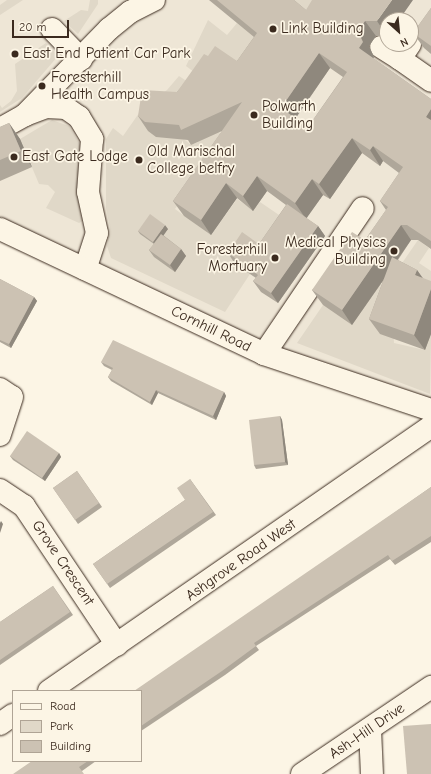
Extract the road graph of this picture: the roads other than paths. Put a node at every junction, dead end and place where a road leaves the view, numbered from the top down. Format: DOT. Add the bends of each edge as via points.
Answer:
graph roads {
  1 [pos="139,3"];
  2 [pos="52,29"];
  3 [pos="415,52"];
  4 [pos="81,59"];
  5 [pos="431,81"];
  6 [pos="25,115"];
  7 [pos="0,129"];
  8 [pos="363,208"];
  9 [pos="0,229"];
  10 [pos="85,268"];
  11 [pos="264,354"];
  12 [pos="0,388"];
  13 [pos="431,410"];
  14 [pos="431,426"];
  15 [pos="0,435"];
  16 [pos="0,490"];
  17 [pos="117,645"];
  18 [pos="431,687"];
  19 [pos="50,690"];
  20 [pos="12,716"];
  21 [pos="0,724"];
  22 [pos="370,729"];
  23 [pos="302,774"];
  24 [pos="372,774"];
  1 -- 4 [label="street"];
  2 -- 4 [label="street"];
  3 -- 5 [label="street"];
  4 -- 6 [label="street"];
  6 -- 7 [label="street"];
  6 -- 10 [label="street" via="46,107 66,108 94,124 88,192 97,233"];
  8 -- 11 [label="street" via="283,310"];
  9 -- 10 [label="street, Cornhill Road"];
  10 -- 11 [label="street, Cornhill Road"];
  11 -- 13 [label="street, Cornhill Road"];
  12 -- 15 [label="street" via="12,398"];
  14 -- 17 [label="street, Ashgrove Road West"];
  16 -- 17 [label="street, Grove Crescent" via="24,506"];
  17 -- 19 [label="street, Ashgrove Road West"];
  18 -- 22 [label="street, Ash-Hill Drive"];
  20 -- 21 [label="street"];
  22 -- 23 [label="street, Ash-Hill Drive"];
  22 -- 24 [label="street"];
}
